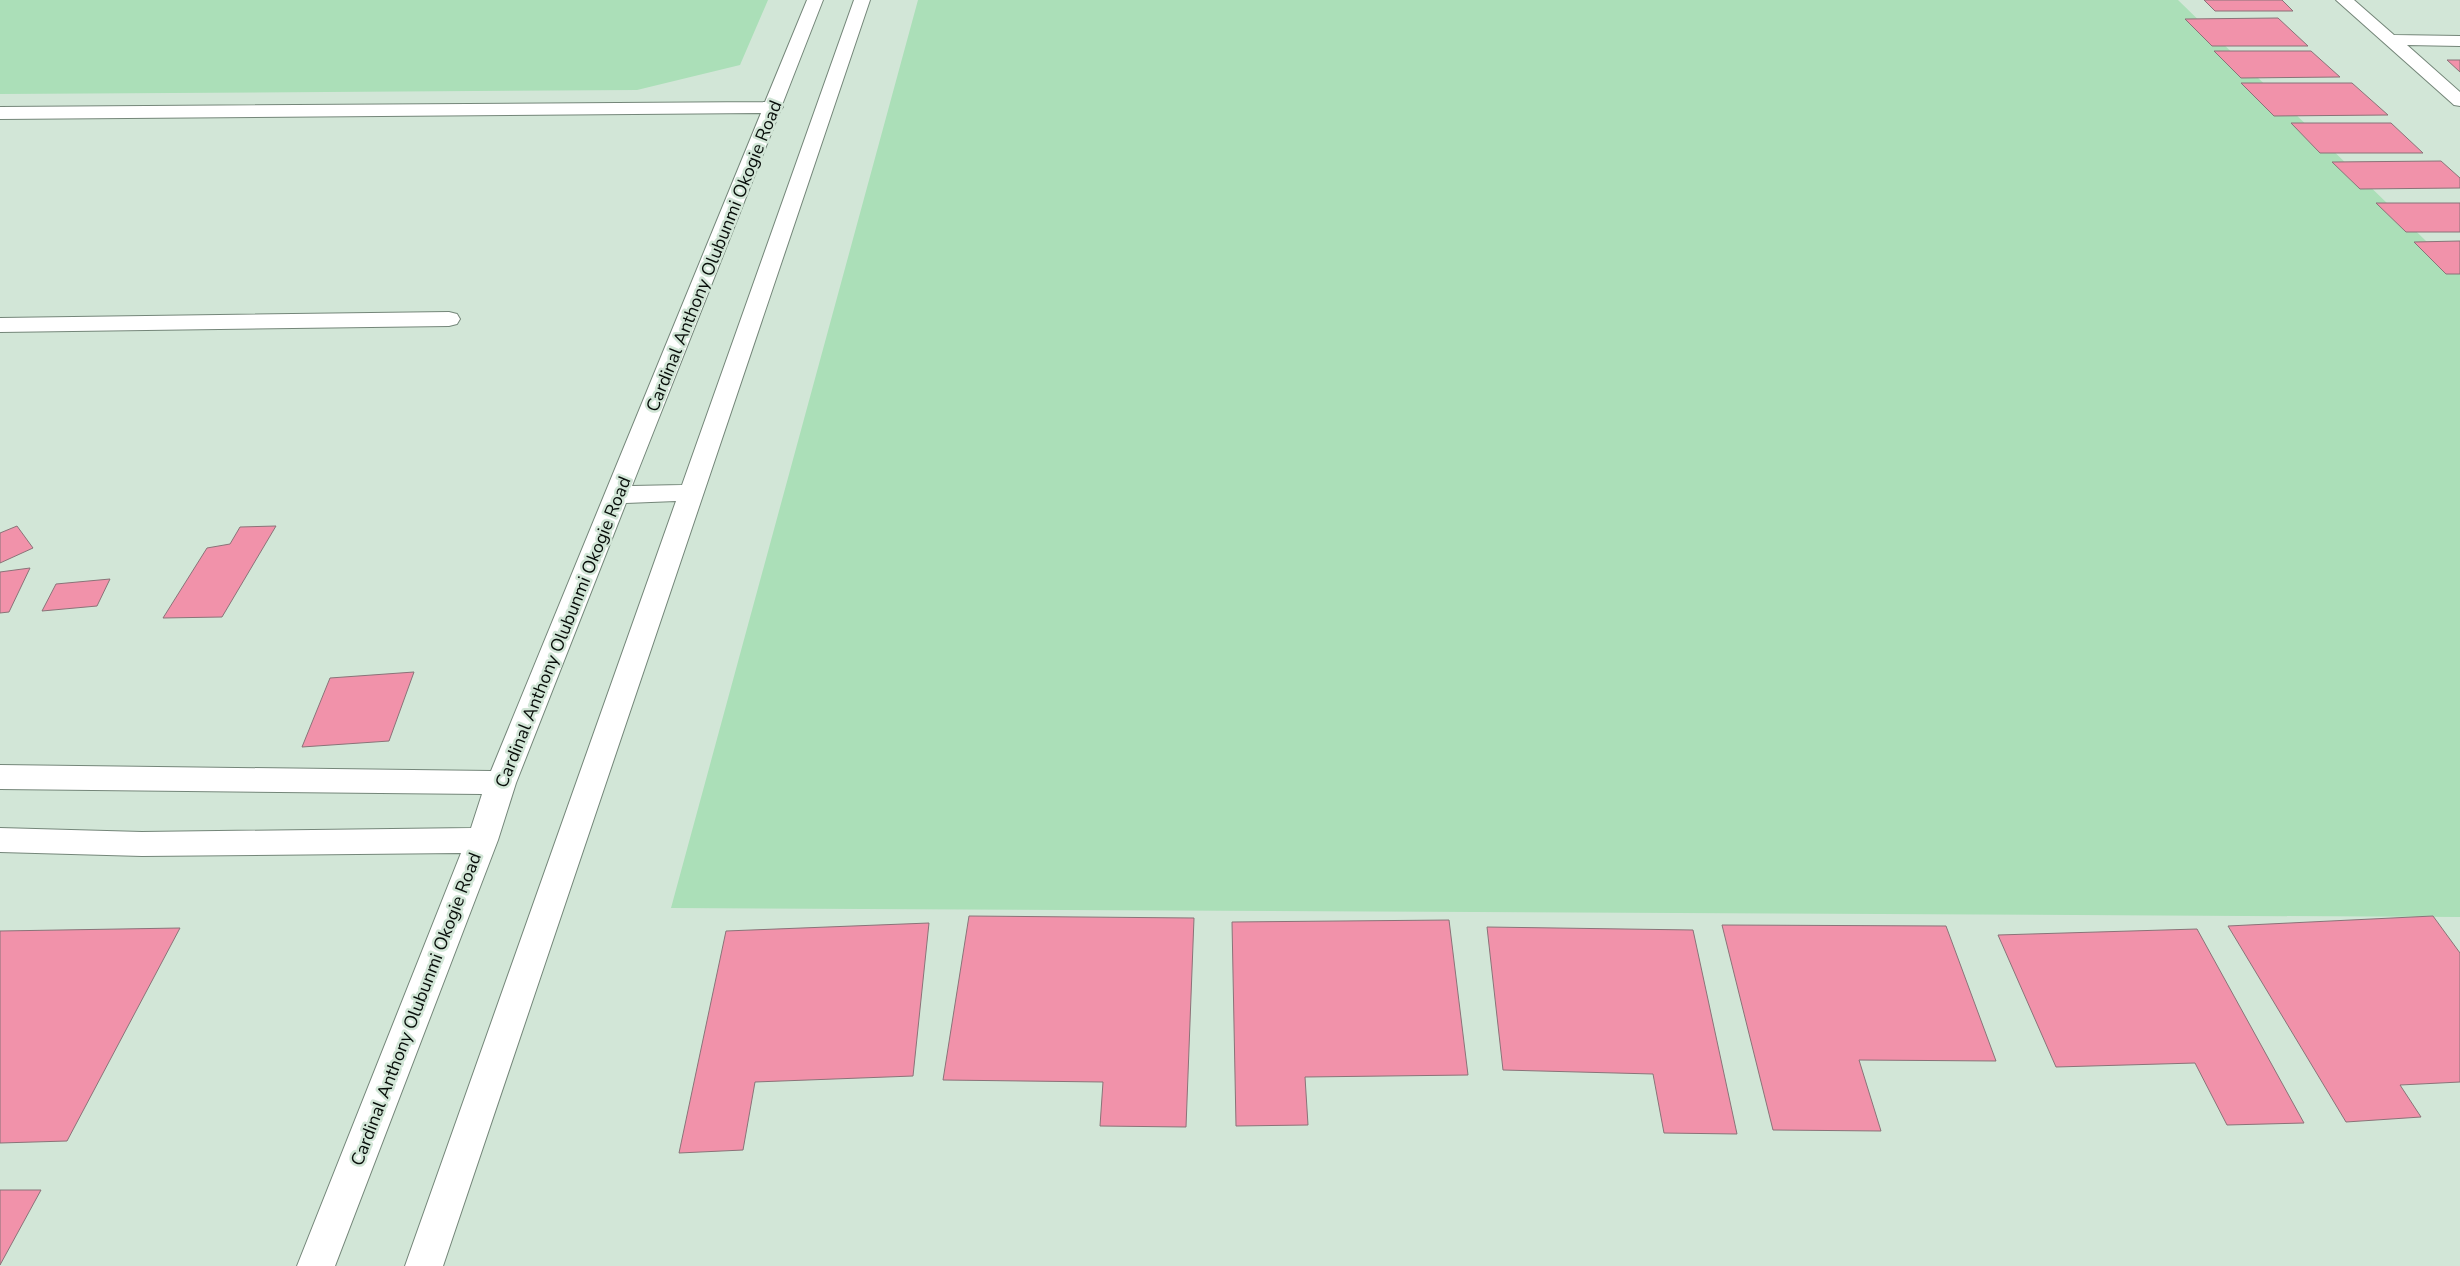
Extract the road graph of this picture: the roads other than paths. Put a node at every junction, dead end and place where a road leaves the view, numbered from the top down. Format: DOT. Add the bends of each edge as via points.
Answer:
graph roads {
  1 [pos="815,0"];
  2 [pos="862,0"];
  3 [pos="2344,0"];
  4 [pos="2391,40"];
  5 [pos="2460,41"];
  6 [pos="2460,101"];
  7 [pos="774,107"];
  8 [pos="0,113"];
  9 [pos="450,320"];
  10 [pos="0,324"];
  11 [pos="690,493"];
  12 [pos="618,495"];
  13 [pos="0,778"];
  14 [pos="501,783"];
  15 [pos="0,840"];
  16 [pos="482,840"];
  17 [pos="316,1266"];
  18 [pos="424,1266"];
  1 -- 7 [label="street, Cardinal Anthony Olubunmi Okogie Road"];
  2 -- 11 [label="street"];
  3 -- 4 [label="street"];
  4 -- 5 [label="street"];
  4 -- 6 [label="street"];
  7 -- 8 [label="street"];
  7 -- 12 [label="street, Cardinal Anthony Olubunmi Okogie Road"];
  9 -- 10 [label="street"];
  11 -- 12 [label="street"];
  11 -- 18 [label="street"];
  12 -- 14 [label="street, Cardinal Anthony Olubunmi Okogie Road"];
  13 -- 14 [label="street"];
  14 -- 16 [label="street, Cardinal Anthony Olubunmi Okogie Road"];
  15 -- 16 [label="street" via="152,844"];
  16 -- 17 [label="street, Cardinal Anthony Olubunmi Okogie Road"];
}
